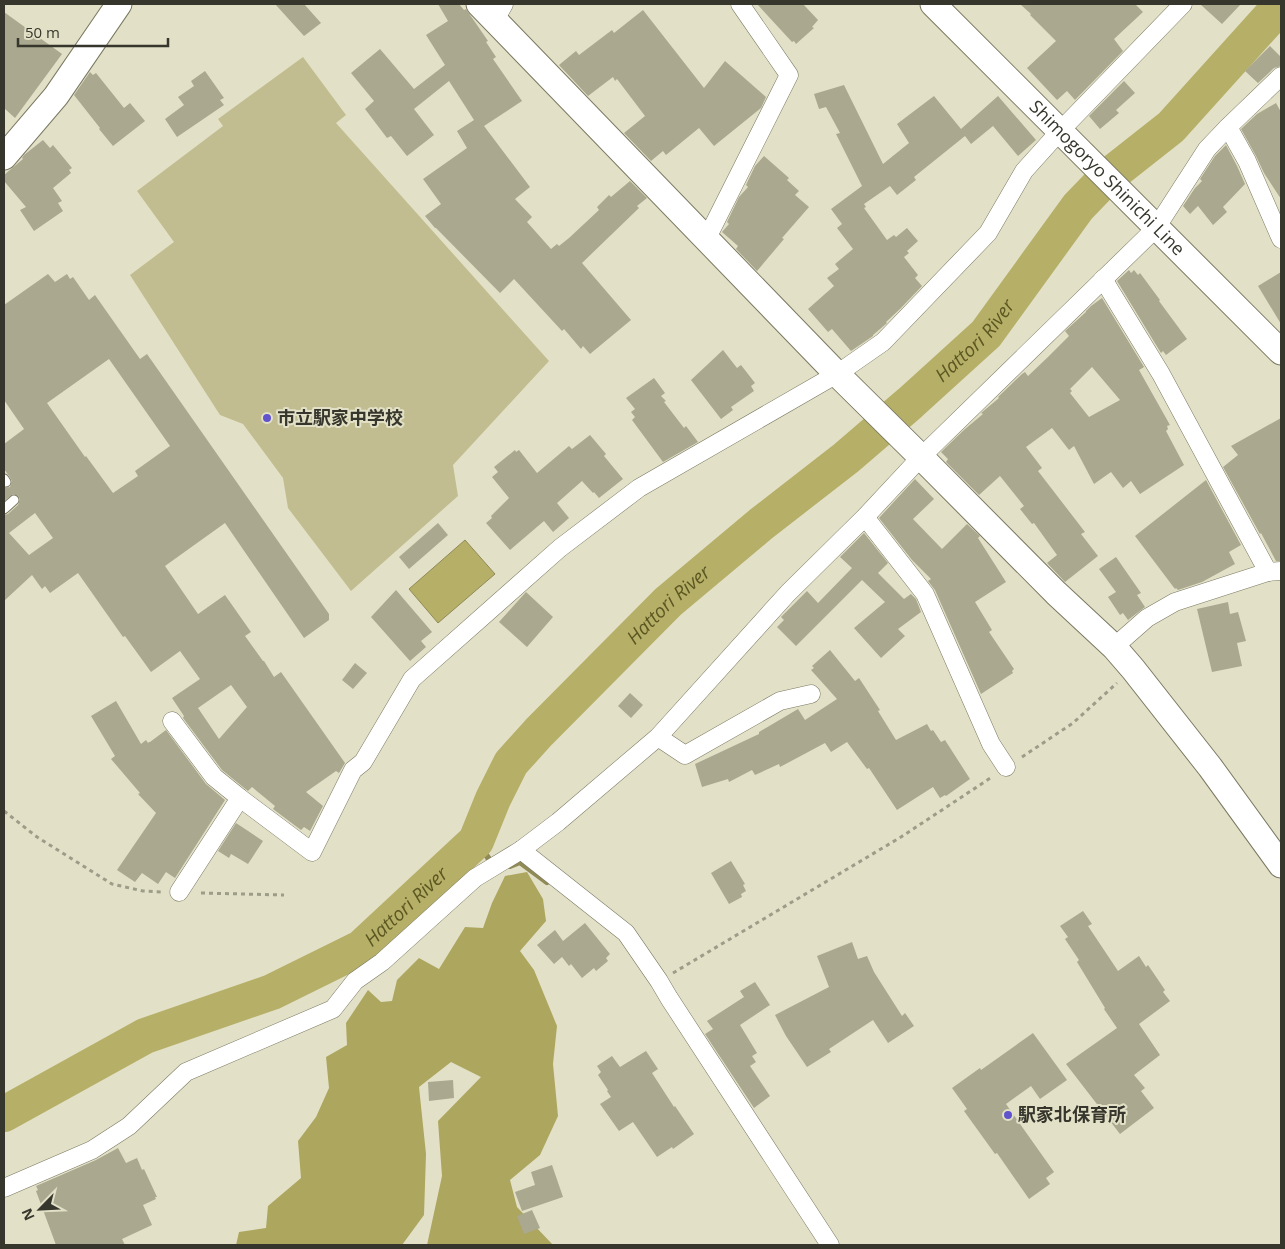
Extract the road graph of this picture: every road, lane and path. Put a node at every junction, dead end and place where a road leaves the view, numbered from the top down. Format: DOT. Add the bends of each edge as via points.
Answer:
graph roads {
  1 [pos="119,4"];
  2 [pos="741,4"];
  3 [pos="933,4"];
  4 [pos="1183,4"];
  5 [pos="493,9"];
  6 [pos="1281,76"];
  7 [pos="1228,127"];
  8 [pos="1060,131"];
  9 [pos="4,157"];
  10 [pos="1156,228"];
  11 [pos="707,238"];
  12 [pos="1281,239"];
  13 [pos="1103,279"];
  14 [pos="1281,352"];
  15 [pos="837,374"];
  16 [pos="921,456"];
  17 [pos="14,500"];
  18 [pos="4,509"];
  19 [pos="864,517"];
  20 [pos="1274,571"];
  21 [pos="1114,647"];
  22 [pos="1133,669"];
  23 [pos="811,694"];
  24 [pos="172,721"];
  25 [pos="658,737"];
  26 [pos="1006,767"];
  27 [pos="240,798"];
  28 [pos="4,811"];
  29 [pos="521,850"];
  30 [pos="1281,864"];
  31 [pos="179,892"];
  32 [pos="284,895"];
  33 [pos="659,981"];
  34 [pos="4,1188"];
  35 [pos="830,1245"];
  1 -- 9 [label="street" via="56,96"];
  2 -- 11 [label="street" via="789,75"];
  3 -- 8 [label="street, Shimogoryo Shinichi Line"];
  4 -- 8 [label="street"];
  5 -- 11 [label="street"];
  6 -- 7 [label="street"];
  7 -- 10 [label="street" via="1207,149"];
  7 -- 12 [label="street" via="1247,161"];
  8 -- 10 [label="street, Shimogoryo Shinichi Line"];
  8 -- 15 [label="street" via="1024,171 988,233 883,342"];
  10 -- 13 [label="street"];
  10 -- 14 [label="street, Shimogoryo Shinichi Line"];
  11 -- 15 [label="street"];
  13 -- 16 [label="street"];
  13 -- 20 [label="street"];
  15 -- 16 [label="street"];
  15 -- 27 [label="street" via="639,488 560,548 412,679 363,762 353,770 312,852"];
  16 -- 19 [label="street"];
  16 -- 21 [label="street"];
  17 -- 18 [label="lane"];
  19 -- 25 [label="street" via="788,593"];
  19 -- 26 [label="street" via="925,594 991,744"];
  20 -- 21 [label="street" via="1176,602 1147,618"];
  21 -- 22 [label="street"];
  22 -- 26 [label="path" via="1073,723"];
  22 -- 30 [label="street" via="1210,766"];
  23 -- 25 [label="street" via="780,701 685,755"];
  24 -- 27 [label="street" via="214,777"];
  25 -- 29 [label="street"];
  26 -- 33 [label="path" via="901,837"];
  27 -- 31 [label="street"];
  28 -- 31 [label="path" via="37,837 112,884 143,891"];
  29 -- 33 [label="street" via="626,934"];
  29 -- 34 [label="street" via="475,878 382,962 355,981 333,1009 186,1072 129,1126 92,1150"];
  31 -- 32 [label="path"];
  33 -- 35 [label="street"];
}
